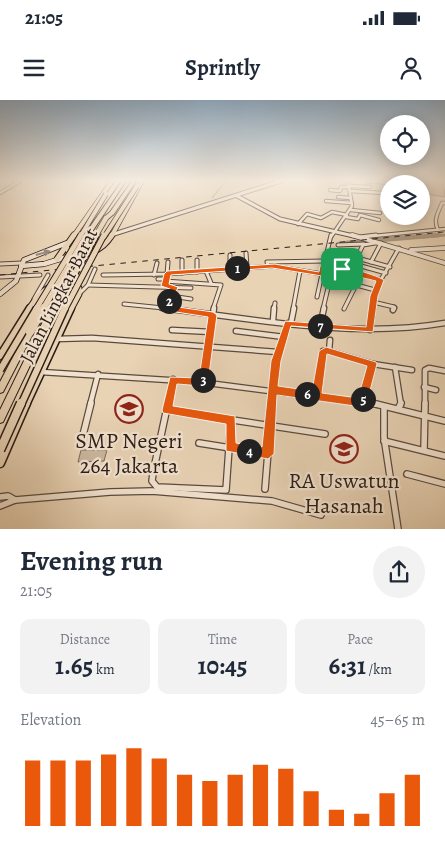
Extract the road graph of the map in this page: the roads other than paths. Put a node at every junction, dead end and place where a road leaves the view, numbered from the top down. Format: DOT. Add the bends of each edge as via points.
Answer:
graph roads {
  1 [pos="100,201"];
  2 [pos="101,201"];
  3 [pos="107,201"];
  4 [pos="113,201"];
  5 [pos="115,201"];
  6 [pos="122,201"];
  7 [pos="125,201"];
  8 [pos="128,201"];
  9 [pos="220,201"];
  10 [pos="246,201"];
  11 [pos="326,201"];
  12 [pos="352,203"];
  13 [pos="445,203"];
  14 [pos="351,210"];
  15 [pos="380,213"];
  16 [pos="300,214"];
  17 [pos="306,215"];
  18 [pos="104,216"];
  19 [pos="346,216"];
  20 [pos="378,220"];
  21 [pos="117,223"];
  22 [pos="298,224"];
  23 [pos="131,227"];
  24 [pos="445,229"];
  25 [pos="438,230"];
  26 [pos="333,232"];
  27 [pos="111,235"];
  28 [pos="357,237"];
  29 [pos="377,242"];
  30 [pos="364,244"];
  31 [pos="67,245"];
  32 [pos="338,245"];
  33 [pos="399,248"];
  34 [pos="445,248"];
  35 [pos="408,250"];
  36 [pos="80,254"];
  37 [pos="246,254"];
  38 [pos="230,255"];
  39 [pos="357,258"];
  40 [pos="57,259"];
  41 [pos="182,260"];
  42 [pos="197,260"];
  43 [pos="325,261"];
  44 [pos="168,262"];
  45 [pos="371,262"];
  46 [pos="157,263"];
  47 [pos="445,263"];
  48 [pos="0,264"];
  49 [pos="22,264"];
  50 [pos="354,264"];
  51 [pos="53,265"];
  52 [pos="268,266"];
  53 [pos="324,266"];
  54 [pos="390,267"];
  55 [pos="247,268"];
  56 [pos="95,269"];
  57 [pos="230,269"];
  58 [pos="206,271"];
  59 [pos="300,271"];
  60 [pos="197,272"];
  61 [pos="350,272"];
  62 [pos="182,273"];
  63 [pos="386,273"];
  64 [pos="167,274"];
  65 [pos="40,275"];
  66 [pos="48,275"];
  67 [pos="103,275"];
  68 [pos="154,275"];
  69 [pos="322,275"];
  70 [pos="18,276"];
  71 [pos="0,277"];
  72 [pos="158,279"];
  73 [pos="343,280"];
  74 [pos="380,280"];
  75 [pos="165,282"];
  76 [pos="211,283"];
  77 [pos="348,283"];
  78 [pos="88,285"];
  79 [pos="356,285"];
  80 [pos="174,287"];
  81 [pos="191,288"];
  82 [pos="328,288"];
  83 [pos="376,290"];
  84 [pos="0,294"];
  85 [pos="79,294"];
  86 [pos="171,296"];
  87 [pos="317,297"];
  88 [pos="34,299"];
  89 [pos="191,299"];
  90 [pos="373,302"];
  91 [pos="275,303"];
  92 [pos="124,304"];
  93 [pos="166,308"];
  94 [pos="344,309"];
  95 [pos="393,310"];
  96 [pos="213,315"];
  97 [pos="273,321"];
  98 [pos="289,323"];
  99 [pos="445,323"];
  100 [pos="320,326"];
  101 [pos="172,330"];
  102 [pos="370,330"];
  103 [pos="236,331"];
  104 [pos="211,332"];
  105 [pos="284,337"];
  106 [pos="55,339"];
  107 [pos="330,340"];
  108 [pos="209,347"];
  109 [pos="329,351"];
  110 [pos="278,352"];
  111 [pos="0,356"];
  112 [pos="373,364"];
  113 [pos="396,367"];
  114 [pos="0,370"];
  115 [pos="412,370"];
  116 [pos="445,371"];
  117 [pos="40,372"];
  118 [pos="98,374"];
  119 [pos="173,381"];
  120 [pos="203,382"];
  121 [pos="424,387"];
  122 [pos="0,390"];
  123 [pos="272,390"];
  124 [pos="436,390"];
  125 [pos="316,396"];
  126 [pos="362,402"];
  127 [pos="384,407"];
  128 [pos="398,409"];
  129 [pos="167,410"];
  130 [pos="425,414"];
  131 [pos="0,419"];
  132 [pos="231,420"];
  133 [pos="445,421"];
  134 [pos="270,425"];
  135 [pos="325,434"];
  136 [pos="83,435"];
  137 [pos="384,441"];
  138 [pos="199,443"];
  139 [pos="230,447"];
  140 [pos="0,450"];
  141 [pos="424,450"];
  142 [pos="268,454"];
  143 [pos="445,456"];
  144 [pos="0,464"];
  145 [pos="408,474"];
  146 [pos="445,484"];
  147 [pos="265,489"];
  148 [pos="0,497"];
  149 [pos="15,500"];
  150 [pos="0,506"];
  151 [pos="321,515"];
  152 [pos="398,529"];
  1 -- 31 [label="main road, Jalan Lingkar Barat"];
  2 -- 114 [label="main road, Jalan Lingkar Barat, bridge"];
  3 -- 18 [label="highway" via="100,211"];
  4 -- 18 [label="highway"];
  5 -- 18 [label="highway"];
  6 -- 18 [label="highway" via="112,213"];
  7 -- 140 [label="main road, Jalan Lingkar Barat, bridge" via="77,283"];
  8 -- 21 [label="main road, Jalan Lingkar Barat"];
  9 -- 23 [label="street"];
  10 -- 22 [label="street" via="275,217"];
  11 -- 12 [label="street"];
  12 -- 14 [label="street"];
  13 -- 25 [label="street" via="437,210 435,225"];
  14 -- 15 [label="street"];
  14 -- 19 [label="street"];
  16 -- 17 [label="street"];
  17 -- 19 [label="street" via="321,218 332,212"];
  17 -- 22 [label="street"];
  18 -- 122 [label="highway, bridge" via="35,323"];
  18 -- 131 [label="highway, bridge"];
  19 -- 20 [label="street" via="358,219 360,215"];
  19 -- 26 [label="street"];
  21 -- 23 [label="street" via="121,227"];
  21 -- 27 [label="main road, Jalan Lingkar Barat"];
  22 -- 26 [label="street"];
  23 -- 27 [label="street"];
  24 -- 25 [label="street"];
  25 -- 28 [label="street"];
  26 -- 28 [label="street"];
  26 -- 43 [label="street"];
  27 -- 36 [label="main road, Jalan Lingkar Barat" via="105,246"];
  28 -- 29 [label="street"];
  29 -- 30 [label="street"];
  29 -- 33 [label="street"];
  29 -- 45 [label="street"];
  30 -- 32 [label="street"];
  30 -- 39 [label="street"];
  31 -- 36 [label="main road" via="69,252"];
  31 -- 40 [label="main road, Jalan Lingkar Barat"];
  49 -- 31 [label="main road, one-way" via="27,258"];
  33 -- 35 [label="street"];
  33 -- 54 [label="street"];
  34 -- 35 [label="street"];
  35 -- 47 [label="street"];
  36 -- 40 [label="main road"];
  37 -- 55 [label="street"];
  38 -- 57 [label="street"];
  39 -- 45 [label="street"];
  39 -- 50 [label="street"];
  40 -- 49 [label="main road" via="44,264"];
  40 -- 51 [label="street"];
  41 -- 62 [label="street"];
  42 -- 60 [label="street"];
  43 -- 52 [label="street" via="286,260 267,262"];
  43 -- 53 [label="street"];
  44 -- 64 [label="street"];
  45 -- 54 [label="street"];
  46 -- 68 [label="street"];
  48 -- 49 [label="street"];
  49 -- 70 [label="main road"];
  50 -- 61 [label="street"];
  50 -- 63 [label="street"];
  52 -- 55 [label="street"];
  52 -- 59 [label="street"];
  53 -- 61 [label="street"];
  53 -- 69 [label="street"];
  54 -- 63 [label="street"];
  55 -- 57 [label="street"];
  56 -- 78 [label="street"];
  57 -- 58 [label="street"];
  58 -- 60 [label="street"];
  58 -- 76 [label="street"];
  59 -- 69 [label="street"];
  59 -- 98 [label="street"];
  60 -- 62 [label="street"];
  61 -- 74 [label="street"];
  62 -- 64 [label="street"];
  63 -- 74 [label="street"];
  64 -- 68 [label="street"];
  64 -- 75 [label="street"];
  65 -- 70 [label="street"];
  66 -- 88 [label="street"];
  67 -- 68 [label="street"];
  69 -- 73 [label="street"];
  69 -- 87 [label="street"];
  70 -- 71 [label="street"];
  70 -- 84 [label="main road" via="13,285"];
  72 -- 75 [label="street"];
  74 -- 83 [label="street"];
  75 -- 76 [label="street"];
  75 -- 78 [label="street"];
  75 -- 80 [label="street"];
  76 -- 96 [label="street" via="221,284"];
  77 -- 79 [label="street"];
  78 -- 85 [label="street"];
  79 -- 83 [label="street"];
  79 -- 94 [label="street"];
  80 -- 81 [label="street"];
  80 -- 86 [label="street"];
  82 -- 100 [label="street"];
  83 -- 90 [label="street"];
  85 -- 88 [label="main road" via="75,285 55,284 45,288"];
  85 -- 106 [label="main road"];
  86 -- 89 [label="street"];
  86 -- 93 [label="street"];
  88 -- 111 [label="main road"];
  90 -- 95 [label="street" via="394,307"];
  90 -- 102 [label="street"];
  91 -- 97 [label="street"];
  92 -- 93 [label="street"];
  93 -- 96 [label="street"];
  96 -- 97 [label="street"];
  96 -- 104 [label="street"];
  97 -- 98 [label="street"];
  98 -- 100 [label="street"];
  98 -- 105 [label="street"];
  99 -- 102 [label="street" via="409,329"];
  100 -- 102 [label="street"];
  101 -- 104 [label="street"];
  103 -- 105 [label="street"];
  104 -- 108 [label="street"];
  105 -- 110 [label="street"];
  106 -- 108 [label="street" via="92,338"];
  106 -- 117 [label="main road"];
  107 -- 109 [label="street"];
  108 -- 110 [label="street"];
  108 -- 120 [label="street"];
  109 -- 112 [label="street"];
  109 -- 125 [label="street" via="323,351"];
  110 -- 123 [label="street"];
  112 -- 113 [label="street"];
  112 -- 126 [label="street"];
  113 -- 115 [label="street"];
  113 -- 128 [label="street" via="401,405"];
  116 -- 121 [label="street" via="425,370"];
  117 -- 118 [label="street"];
  117 -- 144 [label="main road"];
  118 -- 119 [label="street"];
  118 -- 136 [label="street"];
  119 -- 120 [label="street"];
  119 -- 129 [label="street"];
  120 -- 123 [label="street"];
  121 -- 124 [label="street"];
  121 -- 130 [label="street"];
  123 -- 125 [label="street"];
  123 -- 134 [label="street"];
  125 -- 126 [label="street"];
  126 -- 127 [label="street"];
  127 -- 128 [label="street"];
  127 -- 137 [label="street"];
  128 -- 130 [label="street"];
  129 -- 132 [label="street"];
  129 -- 139 [label="street" via="152,480 157,487 226,490"];
  130 -- 133 [label="street"];
  130 -- 141 [label="street"];
  132 -- 134 [label="street"];
  132 -- 139 [label="street"];
  134 -- 135 [label="street"];
  134 -- 142 [label="street"];
  137 -- 141 [label="street"];
  137 -- 152 [label="street"];
  138 -- 139 [label="street"];
  139 -- 142 [label="street"];
  141 -- 143 [label="street"];
  142 -- 147 [label="street"];
  145 -- 146 [label="street"];
  148 -- 149 [label="street" via="8,496"];
  149 -- 150 [label="street"];
  149 -- 151 [label="street" via="152,491 265,500"];
}
